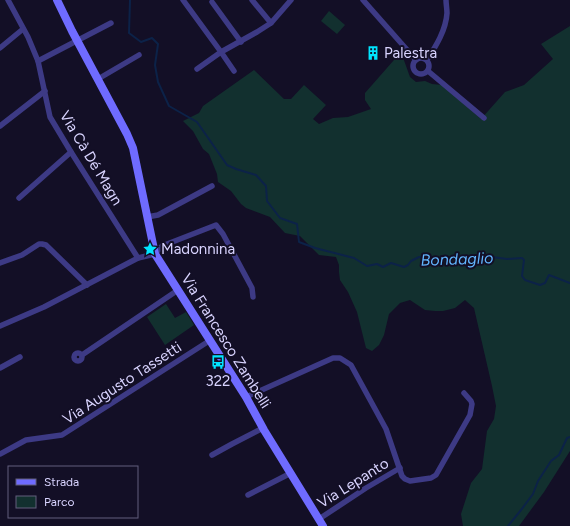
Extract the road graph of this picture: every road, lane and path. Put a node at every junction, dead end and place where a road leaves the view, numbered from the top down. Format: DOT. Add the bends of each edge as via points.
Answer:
graph roads {
  1 [pos="8,0"];
  2 [pos="183,0"];
  3 [pos="252,0"];
  4 [pos="291,0"];
  5 [pos="363,0"];
  6 [pos="446,0"];
  7 [pos="58,1"];
  8 [pos="212,2"];
  9 [pos="111,23"];
  10 [pos="271,23"];
  11 [pos="23,29"];
  12 [pos="77,40"];
  13 [pos="241,42"];
  14 [pos="0,48"];
  15 [pos="221,52"];
  16 [pos="139,55"];
  17 [pos="416,60"];
  18 [pos="427,60"];
  19 [pos="38,61"];
  20 [pos="197,69"];
  21 [pos="234,71"];
  22 [pos="428,71"];
  23 [pos="98,79"];
  24 [pos="45,91"];
  25 [pos="484,118"];
  26 [pos="0,126"];
  27 [pos="71,152"];
  28 [pos="212,186"];
  29 [pos="19,198"];
  30 [pos="147,217"];
  31 [pos="155,254"];
  32 [pos="138,258"];
  33 [pos="0,263"];
  34 [pos="86,285"];
  35 [pos="178,290"];
  36 [pos="253,297"];
  37 [pos="0,326"];
  38 [pos="209,341"];
  39 [pos="82,355"];
  40 [pos="20,358"];
  41 [pos="0,368"];
  42 [pos="464,393"];
  43 [pos="246,397"];
  44 [pos="263,428"];
  45 [pos="0,454"];
  46 [pos="212,455"];
  47 [pos="400,468"];
  48 [pos="291,474"];
  49 [pos="248,496"];
  50 [pos="319,519"];
  51 [pos="323,526"];
  1 -- 11 [label="street, Via Cà Dé Magn"];
  2 -- 15 [label="street"];
  3 -- 10 [label="street"];
  4 -- 10 [label="street"];
  5 -- 17 [label="street"];
  6 -- 18 [label="street" via="445,23"];
  7 -- 12 [label="main road, Via Francesco Zambelli"];
  8 -- 13 [label="street"];
  9 -- 12 [label="street"];
  10 -- 13 [label="street"];
  11 -- 14 [label="street"];
  11 -- 19 [label="street, Via Cà Dé Magn"];
  12 -- 19 [label="street"];
  12 -- 23 [label="main road, Via Francesco Zambelli"];
  13 -- 15 [label="street"];
  15 -- 20 [label="street"];
  15 -- 21 [label="street"];
  16 -- 23 [label="street"];
  17 -- 18 [label="street"];
  17 -- 22 [label="street" via="413,65 416,72 424,74"];
  18 -- 22 [label="street" via="430,67"];
  19 -- 24 [label="street, Via Cà Dé Magn"];
  22 -- 25 [label="street"];
  23 -- 30 [label="main road, Via Francesco Zambelli" via="133,148"];
  24 -- 26 [label="street"];
  24 -- 27 [label="street, Via Cà Dé Magn" via="50,117"];
  27 -- 29 [label="street"];
  27 -- 32 [label="street, Via Cà Dé Magn"];
  28 -- 30 [label="street" via="158,214"];
  30 -- 31 [label="main road, Via Francesco Zambelli"];
  31 -- 32 [label="street"];
  31 -- 35 [label="main road, Via Francesco Zambelli"];
  31 -- 36 [label="street" via="162,246 216,225 252,288"];
  32 -- 34 [label="street"];
  33 -- 34 [label="street" via="22,255 39,244 46,245"];
  34 -- 37 [label="street"];
  35 -- 38 [label="main road, Via Francesco Zambelli"];
  35 -- 39 [label="street"];
  38 -- 43 [label="main road, Via Francesco Zambelli"];
  38 -- 45 [label="street, Via Augusto Tassetti" via="62,435 26,440"];
  40 -- 41 [label="street"];
  42 -- 47 [label="street" via="472,404 470,415 436,475 410,481 402,476"];
  43 -- 44 [label="main road, Via Francesco Zambelli"];
  43 -- 47 [label="street" via="333,358 340,358 350,365 386,429"];
  44 -- 46 [label="street"];
  44 -- 48 [label="main road, Via Francesco Zambelli"];
  47 -- 50 [label="street, Via Lepanto"];
  48 -- 49 [label="street"];
  48 -- 50 [label="main road, Via Francesco Zambelli"];
  50 -- 51 [label="main road, Via Francesco Zambelli"];
}
